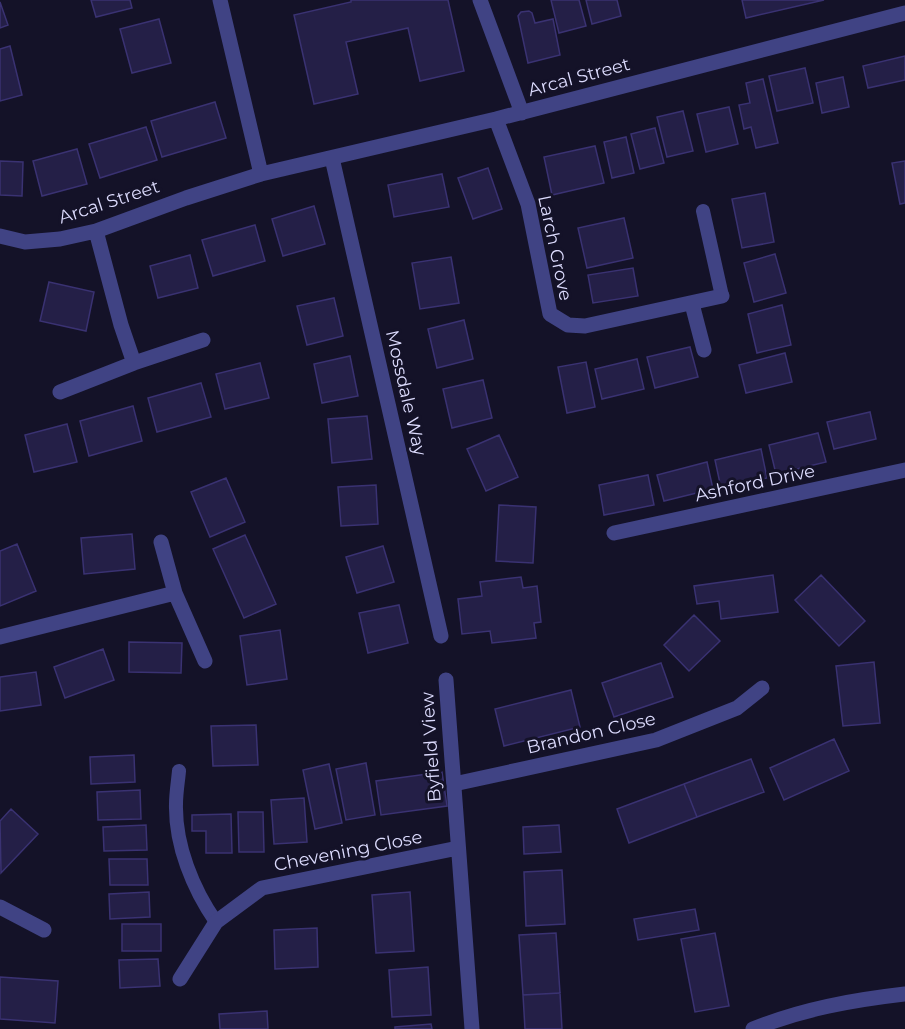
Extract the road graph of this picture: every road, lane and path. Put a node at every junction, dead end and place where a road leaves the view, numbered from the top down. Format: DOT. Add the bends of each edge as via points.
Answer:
graph roads {
  1 [pos="220,0"];
  2 [pos="480,0"];
  3 [pos="905,13"];
  4 [pos="522,112"];
  5 [pos="496,119"];
  6 [pos="332,158"];
  7 [pos="261,174"];
  8 [pos="703,212"];
  9 [pos="96,231"];
  10 [pos="0,236"];
  11 [pos="722,296"];
  12 [pos="692,304"];
  13 [pos="203,340"];
  14 [pos="704,350"];
  15 [pos="134,363"];
  16 [pos="60,392"];
  17 [pos="905,470"];
  18 [pos="614,533"];
  19 [pos="161,542"];
  20 [pos="175,593"];
  21 [pos="441,636"];
  22 [pos="0,637"];
  23 [pos="205,661"];
  24 [pos="446,680"];
  25 [pos="762,688"];
  26 [pos="179,771"];
  27 [pos="454,784"];
  28 [pos="458,848"];
  29 [pos="0,907"];
  30 [pos="216,922"];
  31 [pos="44,930"];
  32 [pos="180,979"];
  33 [pos="905,994"];
  34 [pos="472,1029"];
  35 [pos="753,1029"];
  1 -- 7 [label="street"];
  2 -- 4 [label="street"];
  3 -- 4 [label="street, Arcal Street"];
  4 -- 5 [label="street, Arcal Street"];
  5 -- 6 [label="street, Arcal Street"];
  5 -- 12 [label="street, Larch Grove" via="528,204 550,314 568,325 585,326"];
  6 -- 7 [label="street, Arcal Street"];
  6 -- 21 [label="street, Mossdale Way"];
  7 -- 9 [label="street, Arcal Street"];
  8 -- 11 [label="lane"];
  9 -- 10 [label="street, Arcal Street" via="25,242"];
  9 -- 15 [label="street"];
  11 -- 12 [label="street, Larch Grove"];
  12 -- 14 [label="street"];
  13 -- 15 [label="street"];
  15 -- 16 [label="street"];
  17 -- 18 [label="street, Ashford Drive"];
  19 -- 20 [label="street"];
  20 -- 22 [label="street"];
  20 -- 23 [label="street"];
  24 -- 27 [label="street, Byfield View"];
  25 -- 27 [label="street, Brandon Close" via="737,708 656,740"];
  26 -- 30 [label="lane" via="177,830 200,900"];
  27 -- 28 [label="street, Byfield View"];
  28 -- 30 [label="street, Chevening Close" via="262,888"];
  28 -- 34 [label="street, Byfield View"];
  29 -- 31 [label="street"];
  30 -- 32 [label="street, Chevening Close"];
  33 -- 35 [label="street" via="846,1001"];
}
